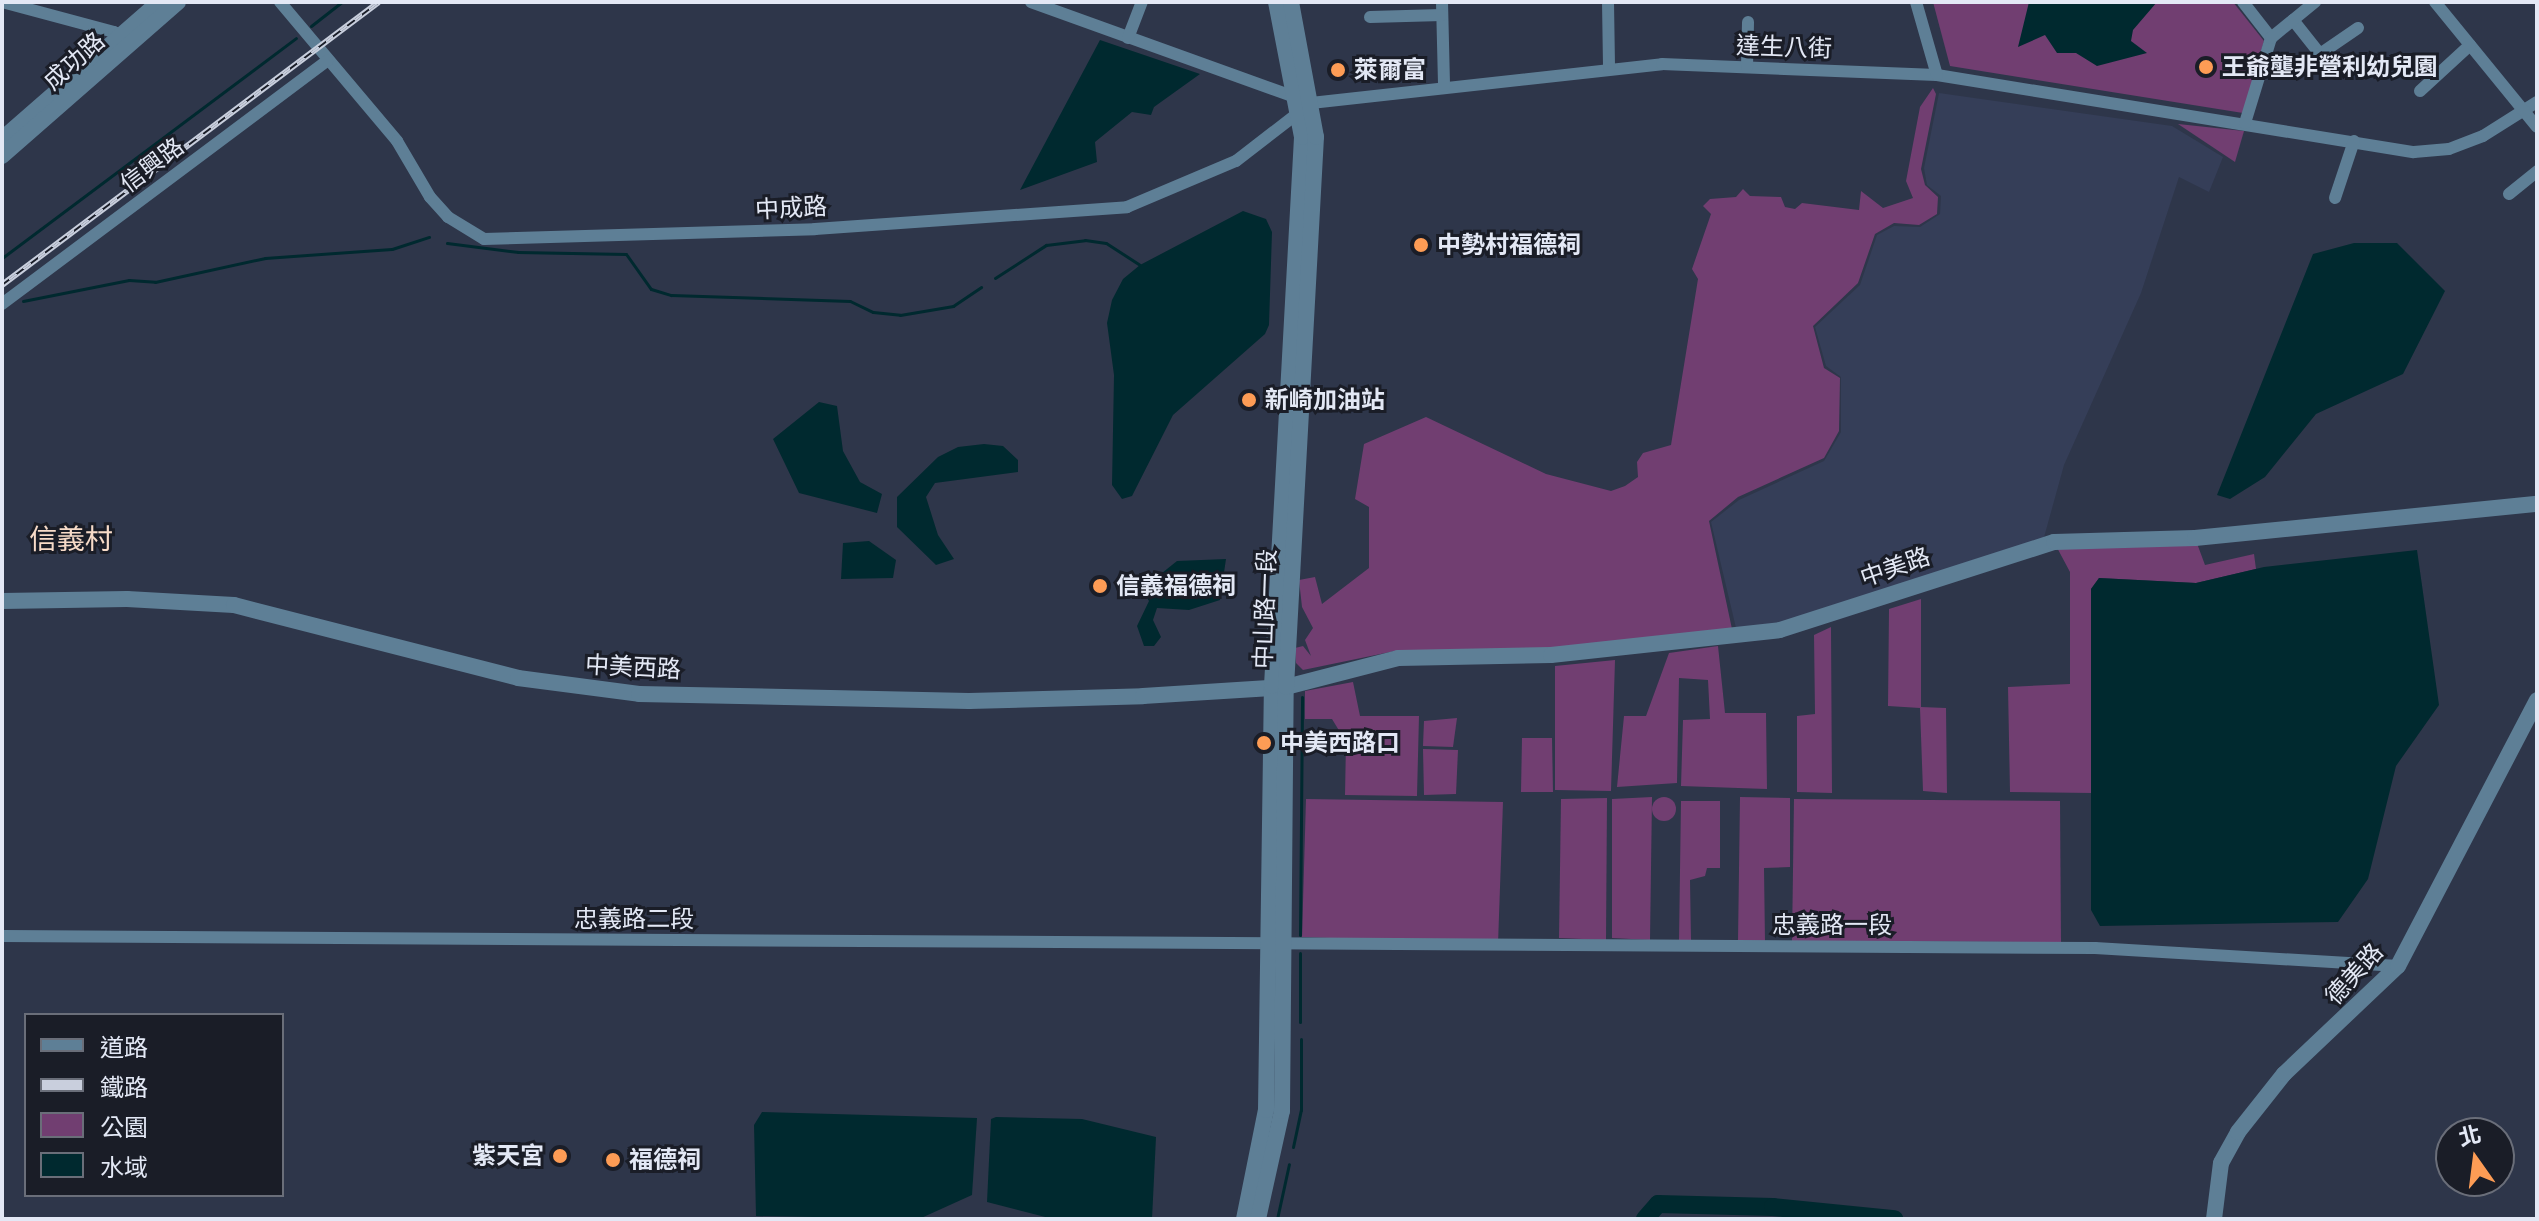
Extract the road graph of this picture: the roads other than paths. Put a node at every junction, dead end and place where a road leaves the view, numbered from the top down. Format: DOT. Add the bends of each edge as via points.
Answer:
graph roads {
  1 [pos="2,2"];
  2 [pos="159,2"];
  3 [pos="178,2"];
  4 [pos="280,2"];
  5 [pos="1031,2"];
  6 [pos="1142,2"];
  7 [pos="1276,2"];
  8 [pos="1291,2"];
  9 [pos="1608,2"];
  10 [pos="1916,2"];
  11 [pos="2243,2"];
  12 [pos="2315,2"];
  13 [pos="2435,2"];
  14 [pos="1442,8"];
  15 [pos="1370,17"];
  16 [pos="2293,20"];
  17 [pos="1748,22"];
  18 [pos="2358,28"];
  19 [pos="1128,38"];
  20 [pos="2271,38"];
  21 [pos="123,41"];
  22 [pos="2470,45"];
  23 [pos="327,61"];
  24 [pos="1747,67"];
  25 [pos="1609,69"];
  26 [pos="1937,75"];
  27 [pos="1444,86"];
  28 [pos="2420,91"];
  29 [pos="2537,102"];
  30 [pos="1302,105"];
  31 [pos="2524,110"];
  32 [pos="2245,123"];
  33 [pos="2537,127"];
  34 [pos="2,139"];
  35 [pos="2354,141"];
  36 [pos="2,156"];
  37 [pos="2537,171"];
  38 [pos="2509,194"];
  39 [pos="2335,198"];
  40 [pos="2,304"];
  41 [pos="2537,504"];
  42 [pos="2,601"];
  43 [pos="1279,687"];
  44 [pos="2537,700"];
  45 [pos="2,936"];
  46 [pos="1274,944"];
  47 [pos="2398,966"];
  48 [pos="1244,1219"];
  49 [pos="1258,1219"];
  50 [pos="2214,1219"];
  1 -- 21 [label="street"];
  2 -- 21 [label="street, 成功路"];
  3 -- 21 [label="street, 成功路"];
  4 -- 23 [label="street, 中成路"];
  5 -- 19 [label="street, 達生八街"];
  6 -- 19 [label="street"];
  7 -- 30 [label="street, 中山路一段"];
  8 -- 30 [label="street, 中山路一段"];
  9 -- 25 [label="street"];
  10 -- 26 [label="street"];
  11 -- 20 [label="street"];
  12 -- 16 [label="street"];
  13 -- 22 [label="street"];
  14 -- 15 [label="street"];
  14 -- 27 [label="street"];
  16 -- 18 [label="street" via="2320,54"];
  16 -- 20 [label="street"];
  17 -- 24 [label="street"];
  19 -- 30 [label="street, 達生八街"];
  20 -- 32 [label="street"];
  21 -- 34 [label="street, 成功路"];
  21 -- 36 [label="street, 成功路"];
  22 -- 28 [label="street"];
  22 -- 31 [label="street"];
  23 -- 30 [label="street, 中成路" via="397,141 448,217 484,239 506,241 815,229 1127,207 1236,161"];
  23 -- 40 [label="street, 信興路"];
  24 -- 25 [label="street, 達生八街" via="1662,64"];
  24 -- 26 [label="street, 達生八街"];
  25 -- 27 [label="street, 達生八街"];
  26 -- 32 [label="street, 達生八街"];
  27 -- 30 [label="street, 達生八街"];
  29 -- 31 [label="street, 達生八街"];
  30 -- 43 [label="street, 中山路一段" via="1316,137"];
  31 -- 33 [label="street"];
  31 -- 35 [label="street, 達生八街" via="2483,136 2449,149 2414,152"];
  32 -- 35 [label="street, 達生八街"];
  35 -- 39 [label="street"];
  37 -- 38 [label="street"];
  41 -- 43 [label="street, 中美路" via="2195,538 2054,542 1780,630 1551,655 1398,658"];
  42 -- 43 [label="street, 中美西路" via="127,599 234,605 518,678 639,694 969,701"];
  43 -- 46 [label="street, 中山路一段"];
  44 -- 47 [label="street, 德美路"];
  45 -- 46 [label="street, 忠義路二段"];
  46 -- 47 [label="street, 忠義路一段" via="2095,948"];
  46 -- 48 [label="street, 中山路一段" via="1266,1110"];
  46 -- 49 [label="street, 中山路一段" via="1282,1111"];
  47 -- 50 [label="street, 德美路" via="2284,1074 2238,1132 2221,1163"];
}
